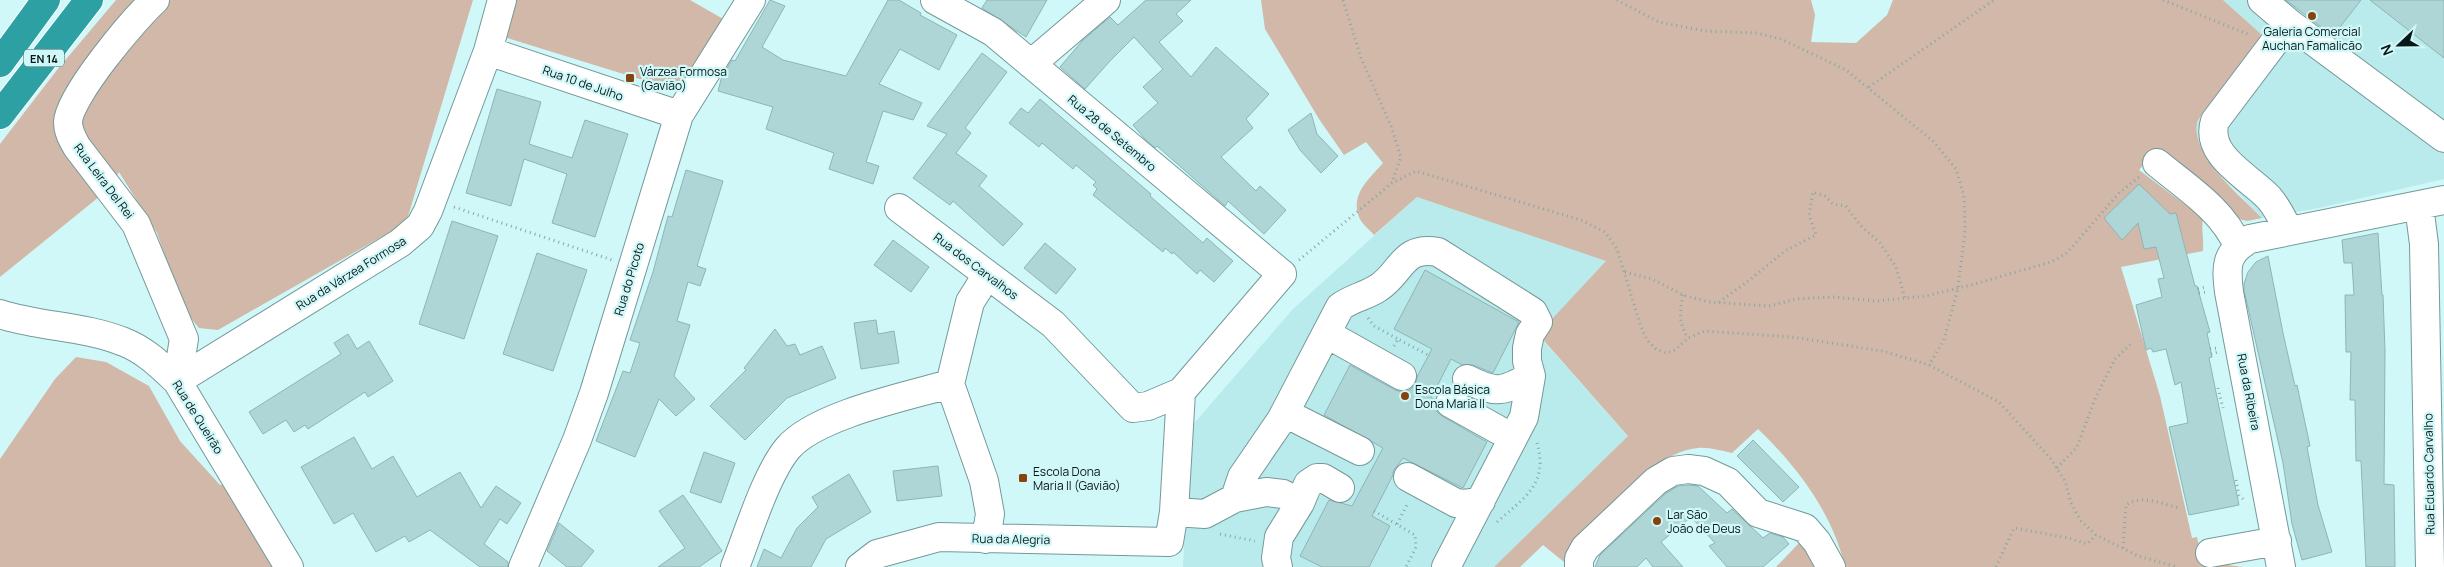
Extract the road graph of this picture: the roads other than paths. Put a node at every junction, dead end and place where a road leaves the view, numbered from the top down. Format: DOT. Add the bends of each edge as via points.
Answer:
graph roads {
  1 [pos="46,0"];
  2 [pos="88,0"];
  3 [pos="155,0"];
  4 [pos="502,0"];
  5 [pos="751,0"];
  6 [pos="935,0"];
  7 [pos="1106,0"];
  8 [pos="2262,0"];
  9 [pos="2289,23"];
  10 [pos="488,50"];
  11 [pos="0,63"];
  12 [pos="1031,64"];
  13 [pos="679,115"];
  14 [pos="0,116"];
  15 [pos="2444,138"];
  16 [pos="2157,163"];
  17 [pos="2432,203"];
  18 [pos="899,208"];
  19 [pos="2289,231"];
  20 [pos="2238,246"];
  21 [pos="987,275"];
  22 [pos="0,314"];
  23 [pos="1327,334"];
  24 [pos="1402,376"];
  25 [pos="1531,376"];
  26 [pos="1467,379"];
  27 [pos="177,381"];
  28 [pos="950,384"];
  29 [pos="1181,392"];
  30 [pos="2436,395"];
  31 [pos="1450,403"];
  32 [pos="1285,413"];
  33 [pos="1519,428"];
  34 [pos="1360,451"];
  35 [pos="1408,477"];
  36 [pos="1340,488"];
  37 [pos="1235,498"];
  38 [pos="1481,501"];
  39 [pos="1300,502"];
  40 [pos="1174,512"];
  41 [pos="986,539"];
  42 [pos="2210,553"];
  43 [pos="2279,554"];
  44 [pos="289,567"];
  45 [pos="523,567"];
  46 [pos="735,567"];
  47 [pos="860,567"];
  48 [pos="1278,567"];
  49 [pos="1446,567"];
  50 [pos="1579,567"];
  51 [pos="1831,567"];
  52 [pos="2430,567"];
  1 -- 11 [label="highway, EN 14"];
  2 -- 14 [label="highway, EN 14"];
  3 -- 27 [label="street, Rua Leira Del Rei" via="110,50 89,80 68,121 70,136 140,232 184,339"];
  4 -- 10 [label="street, Rua da Várzea Formosa"];
  5 -- 13 [label="street, Rua do Picoto"];
  6 -- 12 [label="street, Rua 28 de Setembro" via="993,32"];
  7 -- 12 [label="street"];
  8 -- 9 [label="street"];
  9 -- 15 [label="street"];
  9 -- 19 [label="street" via="2215,121 2212,131 2220,153 2270,199"];
  10 -- 13 [label="street, Rua 10 de Julho"];
  10 -- 27 [label="street, Rua da Várzea Formosa" via="428,211 416,230"];
  12 -- 29 [label="street, Rua 28 de Setembro" via="1282,274"];
  13 -- 45 [label="street, Rua do Picoto" via="594,393"];
  16 -- 20 [label="street" via="2214,210 2231,229"];
  17 -- 19 [label="street"];
  17 -- 30 [label="street" via="2424,244"];
  18 -- 21 [label="street, Rua dos Carvalhos"];
  19 -- 20 [label="street" via="2250,239"];
  20 -- 43 [label="street, Rua da Ribeira" via="2229,260 2229,292"];
  21 -- 28 [label="street" via="970,302"];
  21 -- 29 [label="street, Rua dos Carvalhos" via="1053,324 1133,408 1148,406"];
  22 -- 27 [label="street, Rua de Queirão" via="126,342 153,359"];
  23 -- 24 [label="street"];
  23 -- 25 [label="street" via="1340,307 1348,300 1378,289 1403,261 1414,254 1426,250 1438,252 1533,312 1538,322 1530,334 1527,348"];
  23 -- 32 [label="street"];
  25 -- 26 [label="street" via="1500,391 1486,389"];
  25 -- 33 [label="street"];
  27 -- 44 [label="street, Rua de Queirão"];
  28 -- 41 [label="street" via="984,481 990,514"];
  28 -- 46 [label="street" via="822,424 788,448 772,475"];
  29 -- 40 [label="street"];
  30 -- 52 [label="street, Rua Eduardo Carvalho"];
  31 -- 33 [label="street"];
  32 -- 34 [label="street"];
  32 -- 37 [label="street" via="1242,477"];
  33 -- 38 [label="street"];
  35 -- 38 [label="street" via="1456,503"];
  36 -- 39 [label="street" via="1317,478 1308,484"];
  37 -- 39 [label="street" via="1266,492 1283,494"];
  37 -- 40 [label="street" via="1206,514"];
  38 -- 49 [label="street"];
  39 -- 48 [label="street" via="1279,537"];
  40 -- 41 [label="street, Rua da Alegria" via="1169,542"];
  41 -- 47 [label="street, Rua da Alegria" via="931,538 877,554"];
  42 -- 43 [label="street, Rua da Ribeira"];
  50 -- 51 [label="street" via="1585,548 1643,494 1673,471 1688,469 1704,471 1728,482 1758,513 1804,528 1817,542"];
}
